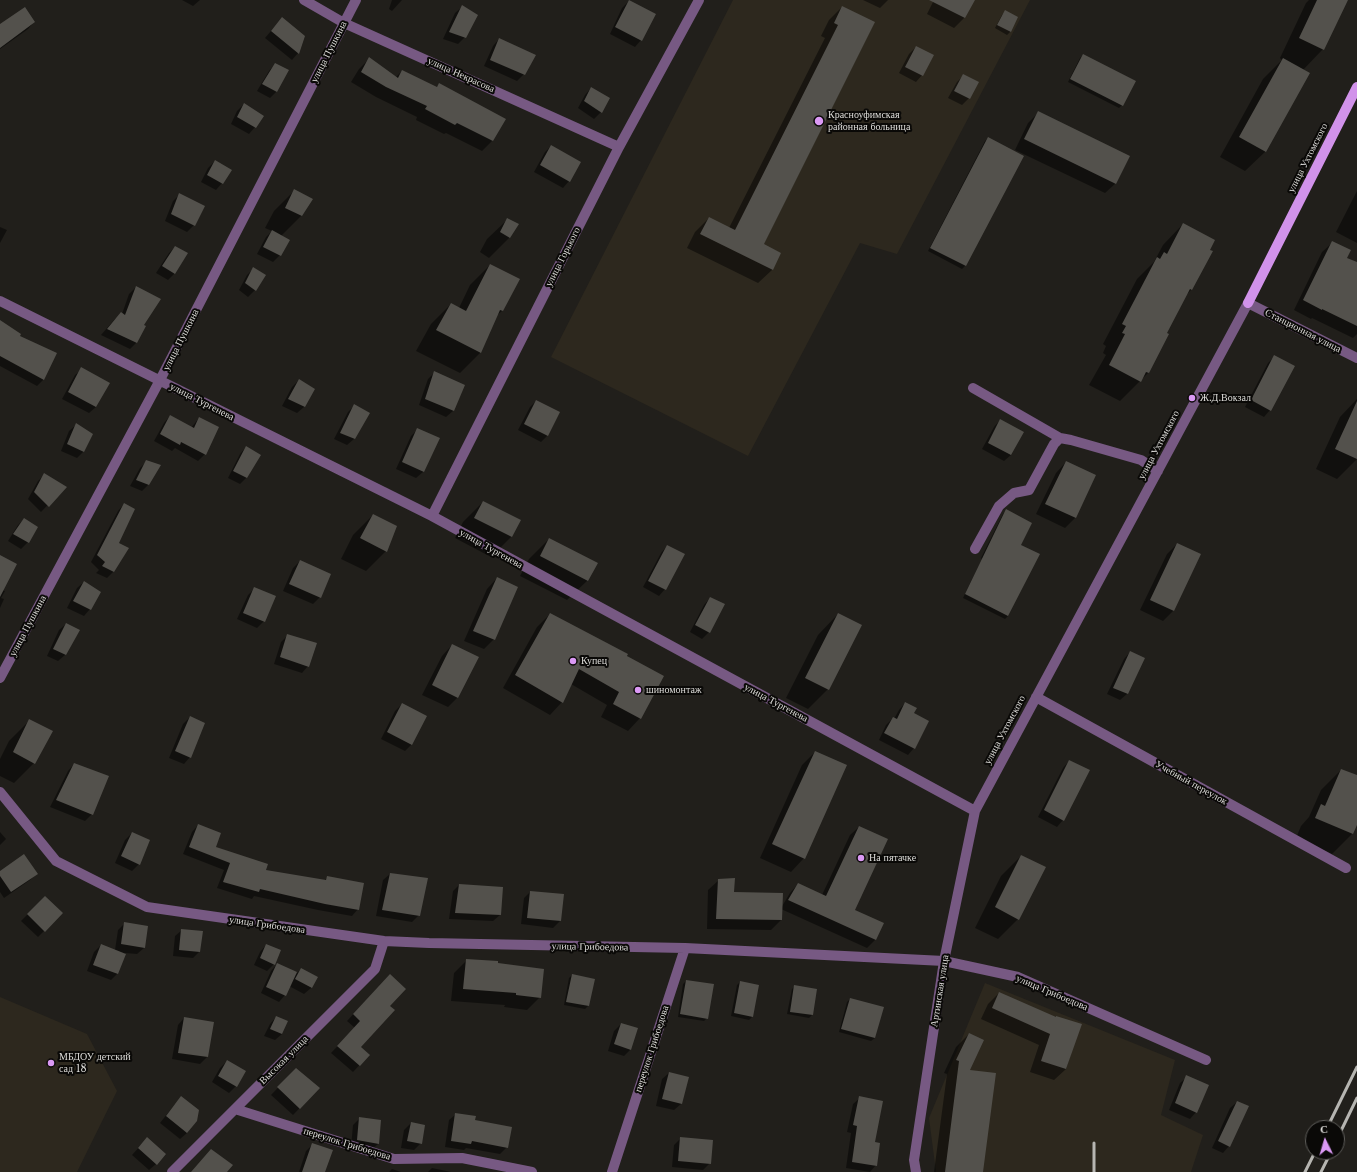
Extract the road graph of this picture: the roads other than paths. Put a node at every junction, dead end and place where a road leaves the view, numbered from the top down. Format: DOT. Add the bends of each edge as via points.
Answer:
graph roads {
  1 [pos="304,0"];
  2 [pos="356,0"];
  3 [pos="699,0"];
  4 [pos="344,23"];
  5 [pos="1357,87"];
  6 [pos="619,147"];
  7 [pos="0,301"];
  8 [pos="1248,303"];
  9 [pos="1357,358"];
  10 [pos="160,380"];
  11 [pos="973,388"];
  12 [pos="1060,438"];
  13 [pos="1158,471"];
  14 [pos="432,516"];
  15 [pos="975,549"];
  16 [pos="0,678"];
  17 [pos="1036,697"];
  18 [pos="0,792"];
  19 [pos="975,811"];
  20 [pos="1346,868"];
  21 [pos="384,941"];
  22 [pos="685,948"];
  23 [pos="944,960"];
  24 [pos="1206,1060"];
  25 [pos="235,1109"];
  26 [pos="172,1172"];
  27 [pos="532,1172"];
  28 [pos="612,1172"];
  29 [pos="916,1172"];
  1 -- 4 [label="street, улица Некрасова"];
  2 -- 4 [label="street, улица Пушкина"];
  3 -- 6 [label="street, улица Горького"];
  4 -- 6 [label="street, улица Некрасова"];
  4 -- 10 [label="street, улица Пушкина"];
  5 -- 8 [label="main road, улица Ухтомского"];
  6 -- 14 [label="street, улица Горького"];
  7 -- 10 [label="street, улица Тургенева"];
  8 -- 9 [label="street, Станционная улица"];
  8 -- 13 [label="street, улица Ухтомского"];
  10 -- 14 [label="street, улица Тургенева"];
  10 -- 16 [label="street, улица Пушкина"];
  11 -- 12 [label="street"];
  12 -- 13 [label="street" via="1141,460"];
  12 -- 15 [label="street" via="1054,444 1029,490 1014,493 999,506"];
  13 -- 17 [label="street, улица Ухтомского"];
  14 -- 19 [label="street, улица Тургенева"];
  17 -- 19 [label="street, улица Ухтомского"];
  17 -- 20 [label="street, Учебный переулок"];
  18 -- 21 [label="street, улица Грибоедова" via="56,860 147,907"];
  19 -- 23 [label="street, Артинская улица"];
  21 -- 22 [label="street, улица Грибоедова"];
  21 -- 25 [label="street, Высокая улица" via="375,969"];
  22 -- 23 [label="street, улица Грибоедова"];
  22 -- 28 [label="street, переулок Грибоедова"];
  23 -- 24 [label="street, улица Грибоедова" via="1018,977"];
  23 -- 29 [label="street, Артинская улица" via="914,1160"];
  25 -- 26 [label="street, Высокая улица"];
  25 -- 27 [label="street, переулок Грибоедова" via="394,1159 462,1158"];
}
